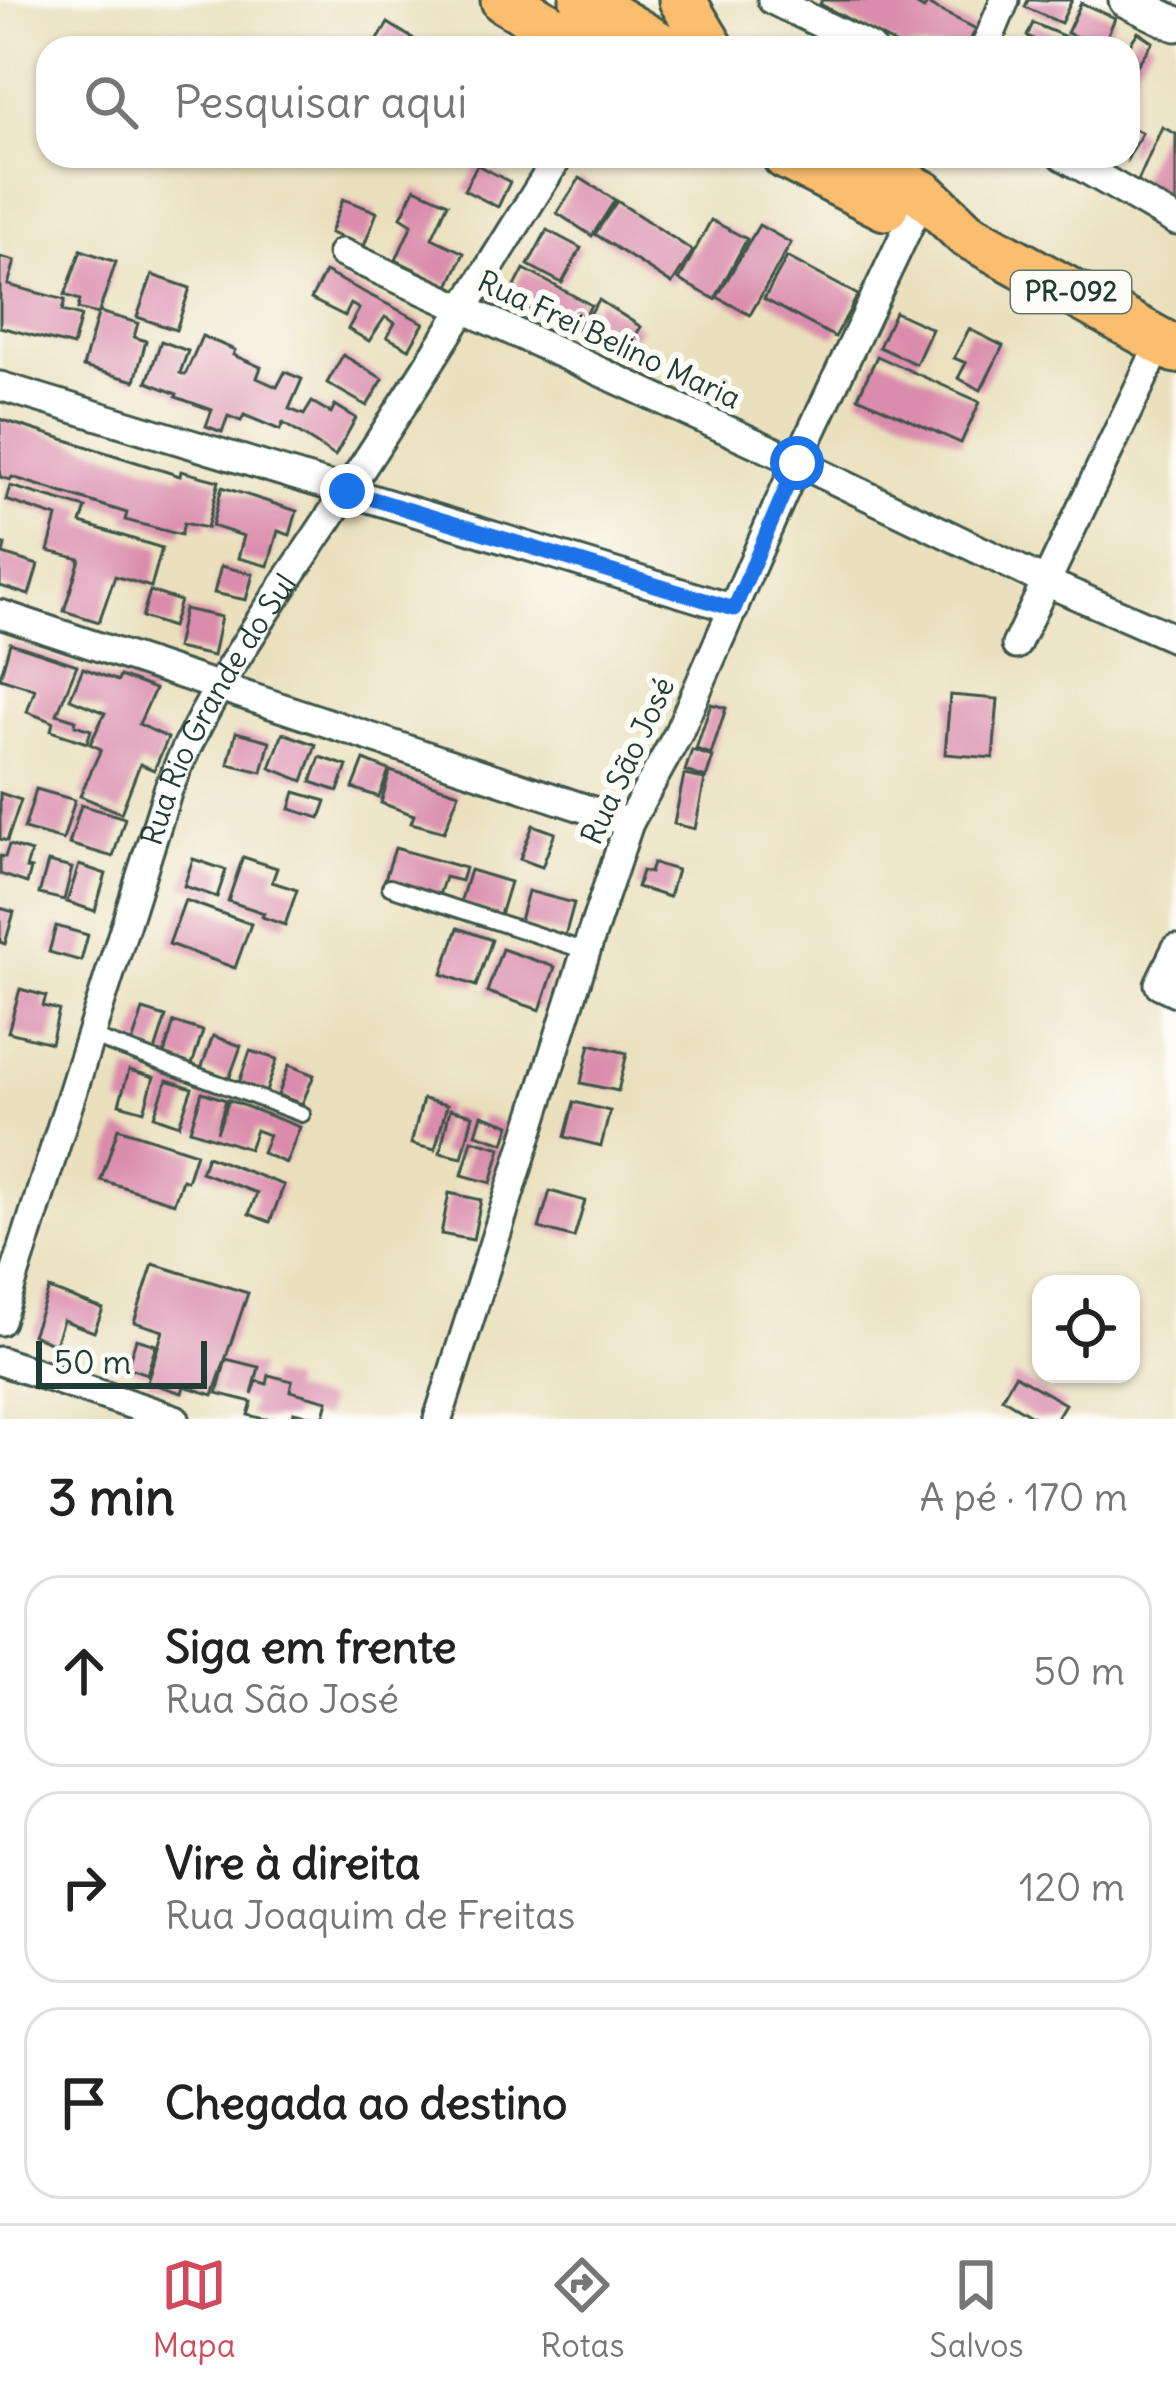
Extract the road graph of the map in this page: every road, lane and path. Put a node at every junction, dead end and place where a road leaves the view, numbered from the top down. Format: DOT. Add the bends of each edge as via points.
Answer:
graph roads {
  1 [pos="504,0"];
  2 [pos="682,0"];
  3 [pos="772,0"];
  4 [pos="1005,0"];
  5 [pos="1126,0"];
  6 [pos="1176,24"];
  7 [pos="626,32"];
  8 [pos="704,36"];
  9 [pos="846,36"];
  10 [pos="990,36"];
  11 [pos="551,168"];
  12 [pos="809,168"];
  13 [pos="875,168"];
  14 [pos="1085,168"];
  15 [pos="911,220"];
  16 [pos="1176,221"];
  17 [pos="967,234"];
  18 [pos="342,253"];
  19 [pos="462,310"];
  20 [pos="1168,346"];
  21 [pos="0,386"];
  22 [pos="797,463"];
  23 [pos="347,491"];
  24 [pos="1046,582"];
  25 [pos="734,609"];
  26 [pos="0,614"];
  27 [pos="1176,639"];
  28 [pos="1016,645"];
  29 [pos="219,685"];
  30 [pos="629,823"];
  31 [pos="390,887"];
  32 [pos="1176,949"];
  33 [pos="586,951"];
  34 [pos="1168,988"];
  35 [pos="90,1036"];
  36 [pos="302,1114"];
  37 [pos="0,1322"];
  38 [pos="0,1361"];
  39 [pos="175,1419"];
  40 [pos="438,1419"];
  1 -- 7 [label="main road"];
  2 -- 7 [label="street"];
  2 -- 8 [label="main road"];
  3 -- 9 [label="street"];
  4 -- 10 [label="street"];
  5 -- 6 [label="street"];
  11 -- 19 [label="street, Rua Rio Grande do Sul"];
  12 -- 15 [label="main road, PR-092"];
  13 -- 17 [label="main road, PR-092" via="924,194"];
  14 -- 16 [label="street"];
  15 -- 17 [label="main road, PR-092"];
  15 -- 22 [label="street, Rua São José"];
  17 -- 20 [label="main road, PR-092"];
  18 -- 19 [label="street, Rua Frei Belino Maria"];
  19 -- 22 [label="street, Rua Frei Belino Maria"];
  19 -- 23 [label="street, Rua Rio Grande do Sul"];
  20 -- 24 [label="street"];
  21 -- 23 [label="street"];
  22 -- 24 [label="street, Rua Frei Belino Maria"];
  22 -- 25 [label="street, Rua São José"];
  23 -- 25 [label="street"];
  23 -- 29 [label="street, Rua Rio Grande do Sul"];
  24 -- 27 [label="street, Rua Frei Belino Maria"];
  24 -- 28 [label="street"];
  25 -- 30 [label="street, Rua São José"];
  26 -- 29 [label="street"];
  29 -- 30 [label="street"];
  29 -- 35 [label="street, Rua Rio Grande do Sul" via="168,790"];
  30 -- 33 [label="street, Rua São José"];
  31 -- 33 [label="lane"];
  32 -- 34 [label="street"];
  33 -- 40 [label="street, Rua São José"];
  35 -- 36 [label="lane"];
  35 -- 37 [label="street, Rua Rio Grande do Sul"];
  38 -- 39 [label="street"];
}
